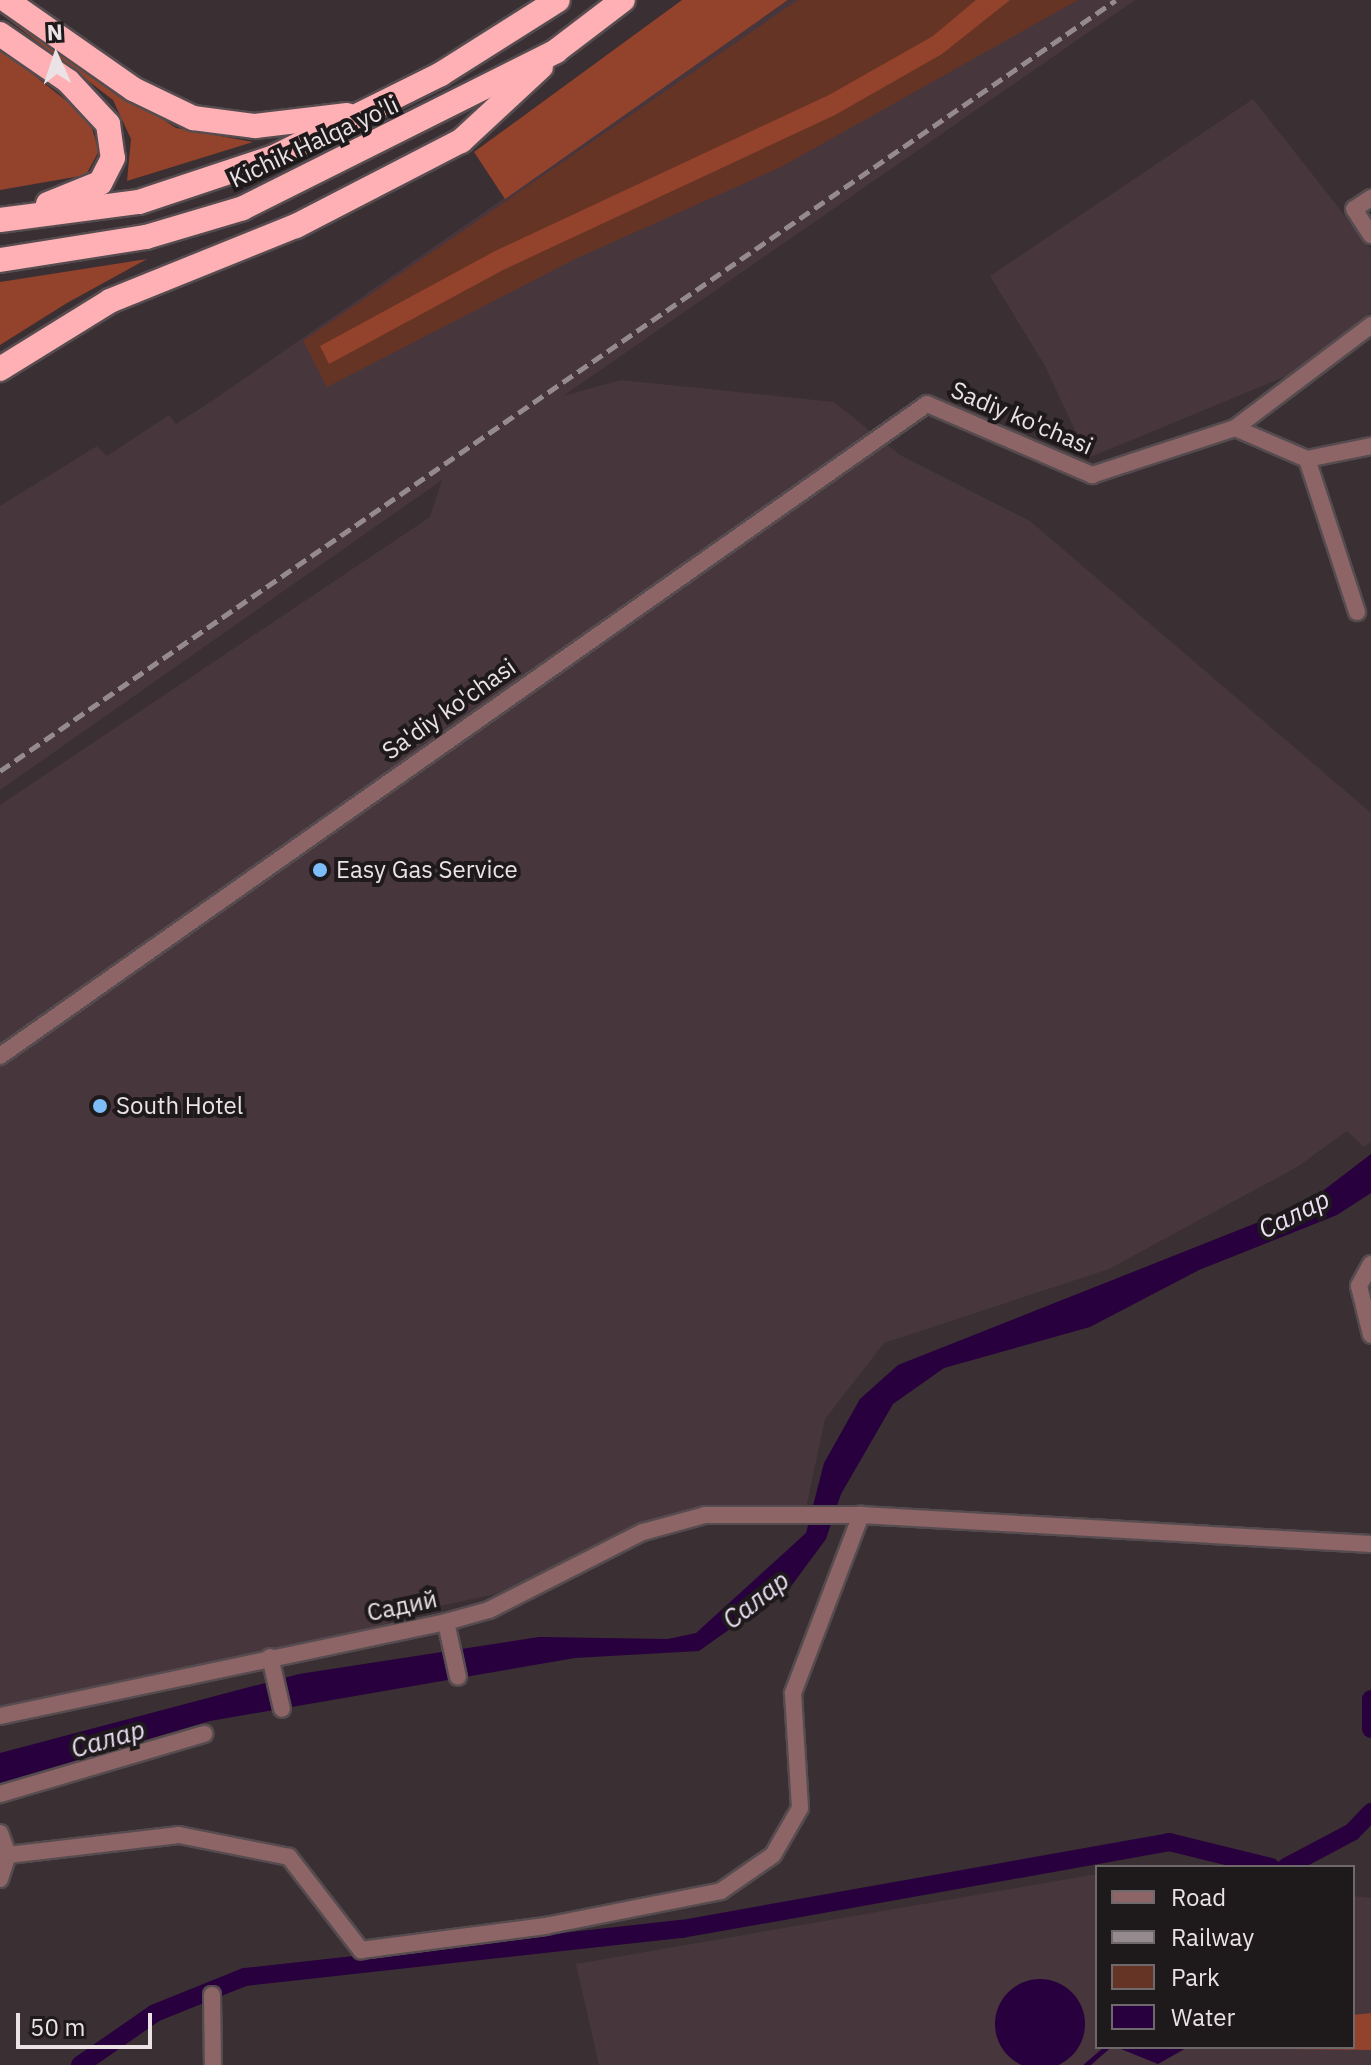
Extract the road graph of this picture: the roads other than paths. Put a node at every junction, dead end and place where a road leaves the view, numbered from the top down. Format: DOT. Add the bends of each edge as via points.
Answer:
graph roads {
  1 [pos="6,0"];
  2 [pos="558,0"];
  3 [pos="623,0"];
  4 [pos="0,34"];
  5 [pos="556,51"];
  6 [pos="376,109"];
  7 [pos="1371,198"];
  8 [pos="0,218"];
  9 [pos="1371,235"];
  10 [pos="0,260"];
  11 [pos="1371,325"];
  12 [pos="0,369"];
  13 [pos="927,404"];
  14 [pos="1235,428"];
  15 [pos="1371,446"];
  16 [pos="1307,459"];
  17 [pos="1357,612"];
  18 [pos="0,1056"];
  19 [pos="1371,1264"];
  20 [pos="1371,1335"];
  21 [pos="861,1515"];
  22 [pos="1371,1544"];
  23 [pos="446,1622"];
  24 [pos="270,1657"];
  25 [pos="458,1677"];
  26 [pos="282,1709"];
  27 [pos="0,1716"];
  28 [pos="204,1734"];
  29 [pos="0,1794"];
  30 [pos="0,1833"];
  31 [pos="8,1855"];
  32 [pos="0,1879"];
  33 [pos="212,1995"];
  34 [pos="213,2065"];
  1 -- 6 [label="highway" via="133,89 203,121 275,125"];
  2 -- 6 [label="highway, Kichik Halqa yo'li"];
  3 -- 5 [label="highway, Kichik Halqa yo'li"];
  4 -- 8 [label="highway" via="95,103 108,124 113,158 100,183 85,192"];
  5 -- 10 [label="highway, Kichik Halqa yo'li" via="243,208 146,237"];
  5 -- 12 [label="highway" via="461,141 296,226 110,301"];
  6 -- 8 [label="highway, Kichik Halqa yo'li" via="189,190"];
  7 -- 9 [label="street" via="1354,209"];
  11 -- 14 [label="street, Sadiy ko'chasi"];
  13 -- 14 [label="street, Sadiy ko'chasi" via="1092,475"];
  13 -- 18 [label="street, Sa'diy ko'chasi"];
  14 -- 16 [label="street"];
  15 -- 16 [label="street"];
  16 -- 17 [label="street"];
  19 -- 20 [label="street" via="1359,1286"];
  21 -- 22 [label="street, Садий"];
  21 -- 23 [label="street, Садий" via="705,1515 643,1532 489,1610"];
  21 -- 31 [label="street" via="793,1693 800,1808 773,1855 721,1891 545,1926 361,1950 289,1857 179,1835"];
  23 -- 24 [label="street, Садий"];
  23 -- 25 [label="street"];
  24 -- 26 [label="street"];
  24 -- 27 [label="street, Садий"];
  28 -- 29 [label="street"];
  30 -- 31 [label="street"];
  31 -- 32 [label="street"];
  33 -- 34 [label="street"];
}
